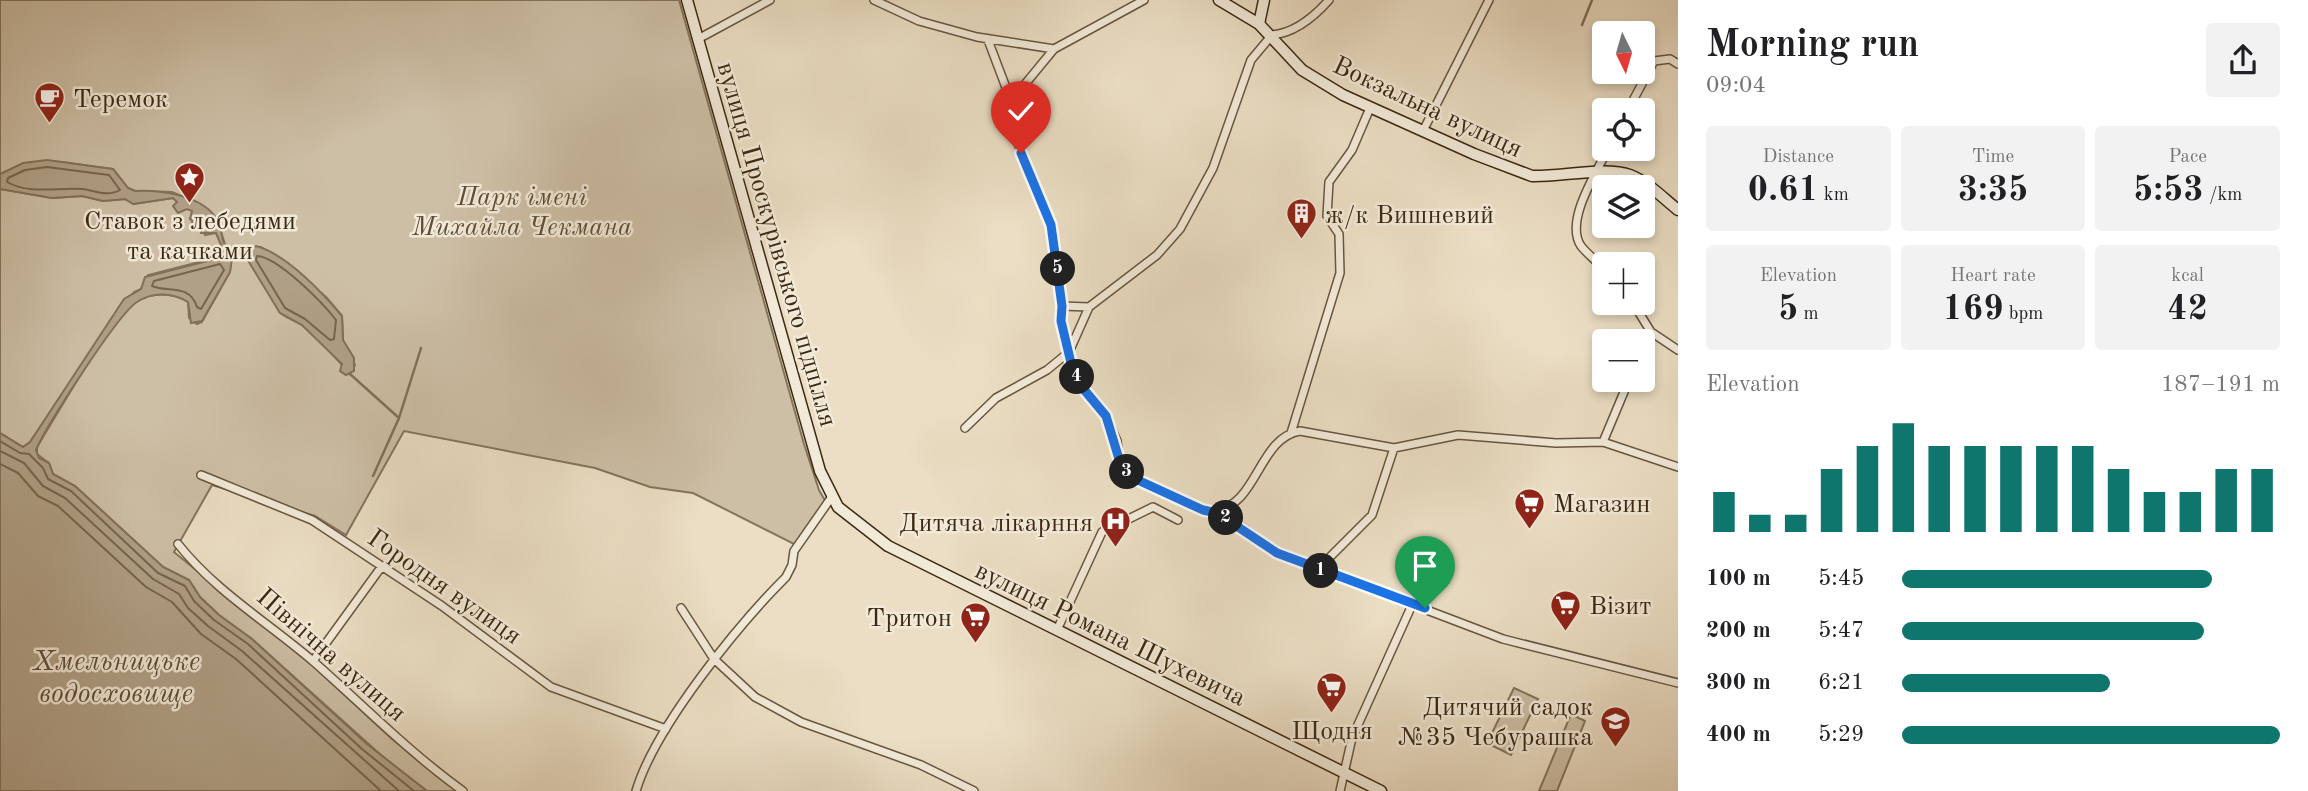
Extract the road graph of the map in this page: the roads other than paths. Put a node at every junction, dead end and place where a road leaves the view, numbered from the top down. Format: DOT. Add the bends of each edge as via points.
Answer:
graph roads {
  1 [pos="687,0"];
  2 [pos="770,0"];
  3 [pos="874,0"];
  4 [pos="1144,0"];
  5 [pos="1219,0"];
  6 [pos="1264,0"];
  7 [pos="1329,0"];
  8 [pos="1489,0"];
  9 [pos="1259,24"];
  10 [pos="1272,35"];
  11 [pos="698,40"];
  12 [pos="988,40"];
  13 [pos="1054,49"];
  14 [pos="1678,64"];
  15 [pos="1634,98"];
  16 [pos="1013,106"];
  17 [pos="1370,108"];
  18 [pos="1424,129"];
  19 [pos="1603,161"];
  20 [pos="1599,172"];
  21 [pos="1678,210"];
  22 [pos="1592,257"];
  23 [pos="1062,306"];
  24 [pos="1089,307"];
  25 [pos="1655,334"];
  26 [pos="1678,350"];
  27 [pos="1069,352"];
  28 [pos="1624,392"];
  29 [pos="965,428"];
  30 [pos="1291,433"];
  31 [pos="1603,442"];
  32 [pos="1394,448"];
  33 [pos="1678,467"];
  34 [pos="201,475"];
  35 [pos="831,498"];
  36 [pos="1203,510"];
  37 [pos="1178,520"];
  38 [pos="178,544"];
  39 [pos="382,566"];
  40 [pos="1317,570"];
  41 [pos="1412,605"];
  42 [pos="681,608"];
  43 [pos="1057,630"];
  44 [pos="714,659"];
  45 [pos="313,661"];
  46 [pos="1678,683"];
  47 [pos="666,729"];
  48 [pos="1345,773"];
  49 [pos="463,791"];
  50 [pos="636,791"];
  51 [pos="974,791"];
  52 [pos="1340,791"];
  53 [pos="1381,791"];
  1 -- 11 [label="main road, вулиця Проскурівського підпілля"];
  2 -- 11 [label="street"];
  3 -- 12 [label="street" via="919,21"];
  4 -- 13 [label="street"];
  5 -- 9 [label="main road, Вокзальна вулиця"];
  6 -- 9 [label="main road"];
  7 -- 10 [label="street" via="1301,24"];
  8 -- 18 [label="street"];
  9 -- 10 [label="main road, Вокзальна вулиця"];
  10 -- 17 [label="main road, Вокзальна вулиця" via="1280,50 1302,69"];
  10 -- 24 [label="street" via="1251,60 1213,168 1180,229 1157,255"];
  11 -- 35 [label="main road, вулиця Проскурівського підпілля"];
  12 -- 13 [label="street"];
  12 -- 16 [label="street"];
  13 -- 16 [label="street" via="1016,95"];
  14 -- 15 [label="street" via="1670,59 1654,61"];
  16 -- 23 [label="street" via="1015,136 1051,225"];
  17 -- 18 [label="main road, Вокзальна вулиця"];
  17 -- 30 [label="street" via="1352,150 1329,182 1327,216 1339,234 1340,273"];
  18 -- 20 [label="main road, Вокзальна вулиця" via="1532,176"];
  19 -- 20 [label="street"];
  20 -- 21 [label="main road, Вокзальна вулиця" via="1628,174"];
  20 -- 22 [label="street" via="1580,202 1576,231 1580,245"];
  23 -- 24 [label="street"];
  23 -- 27 [label="street"];
  24 -- 27 [label="street"];
  25 -- 26 [label="street"];
  27 -- 29 [label="street" via="1047,370 996,398"];
  27 -- 36 [label="street" via="1081,386 1106,416 1129,476"];
  28 -- 31 [label="street"];
  30 -- 32 [label="street"];
  30 -- 36 [label="street" via="1230,507"];
  31 -- 32 [label="street" via="1458,435"];
  31 -- 33 [label="street"];
  32 -- 40 [label="street" via="1372,514"];
  34 -- 39 [label="street, Городня вулиця" via="312,520"];
  35 -- 43 [label="main road, вулиця Романа Шухевича" via="850,519 888,546"];
  35 -- 44 [label="street" via="794,551 786,577"];
  36 -- 40 [label="street" via="1217,513 1277,553"];
  37 -- 43 [label="street" via="1153,507 1102,531"];
  38 -- 45 [label="street, Північна вулиця" via="200,571"];
  39 -- 45 [label="street"];
  39 -- 47 [label="street, Городня вулиця" via="551,687"];
  40 -- 41 [label="street"];
  41 -- 46 [label="street" via="1503,639"];
  41 -- 48 [label="street" via="1352,738"];
  42 -- 44 [label="street"];
  43 -- 48 [label="main road, вулиця Романа Шухевича"];
  44 -- 47 [label="street"];
  44 -- 51 [label="street" via="755,697 801,722 922,765"];
  45 -- 49 [label="street, Північна вулиця"];
  47 -- 50 [label="street"];
  48 -- 52 [label="street"];
  48 -- 53 [label="main road, вулиця Романа Шухевича"];
}
